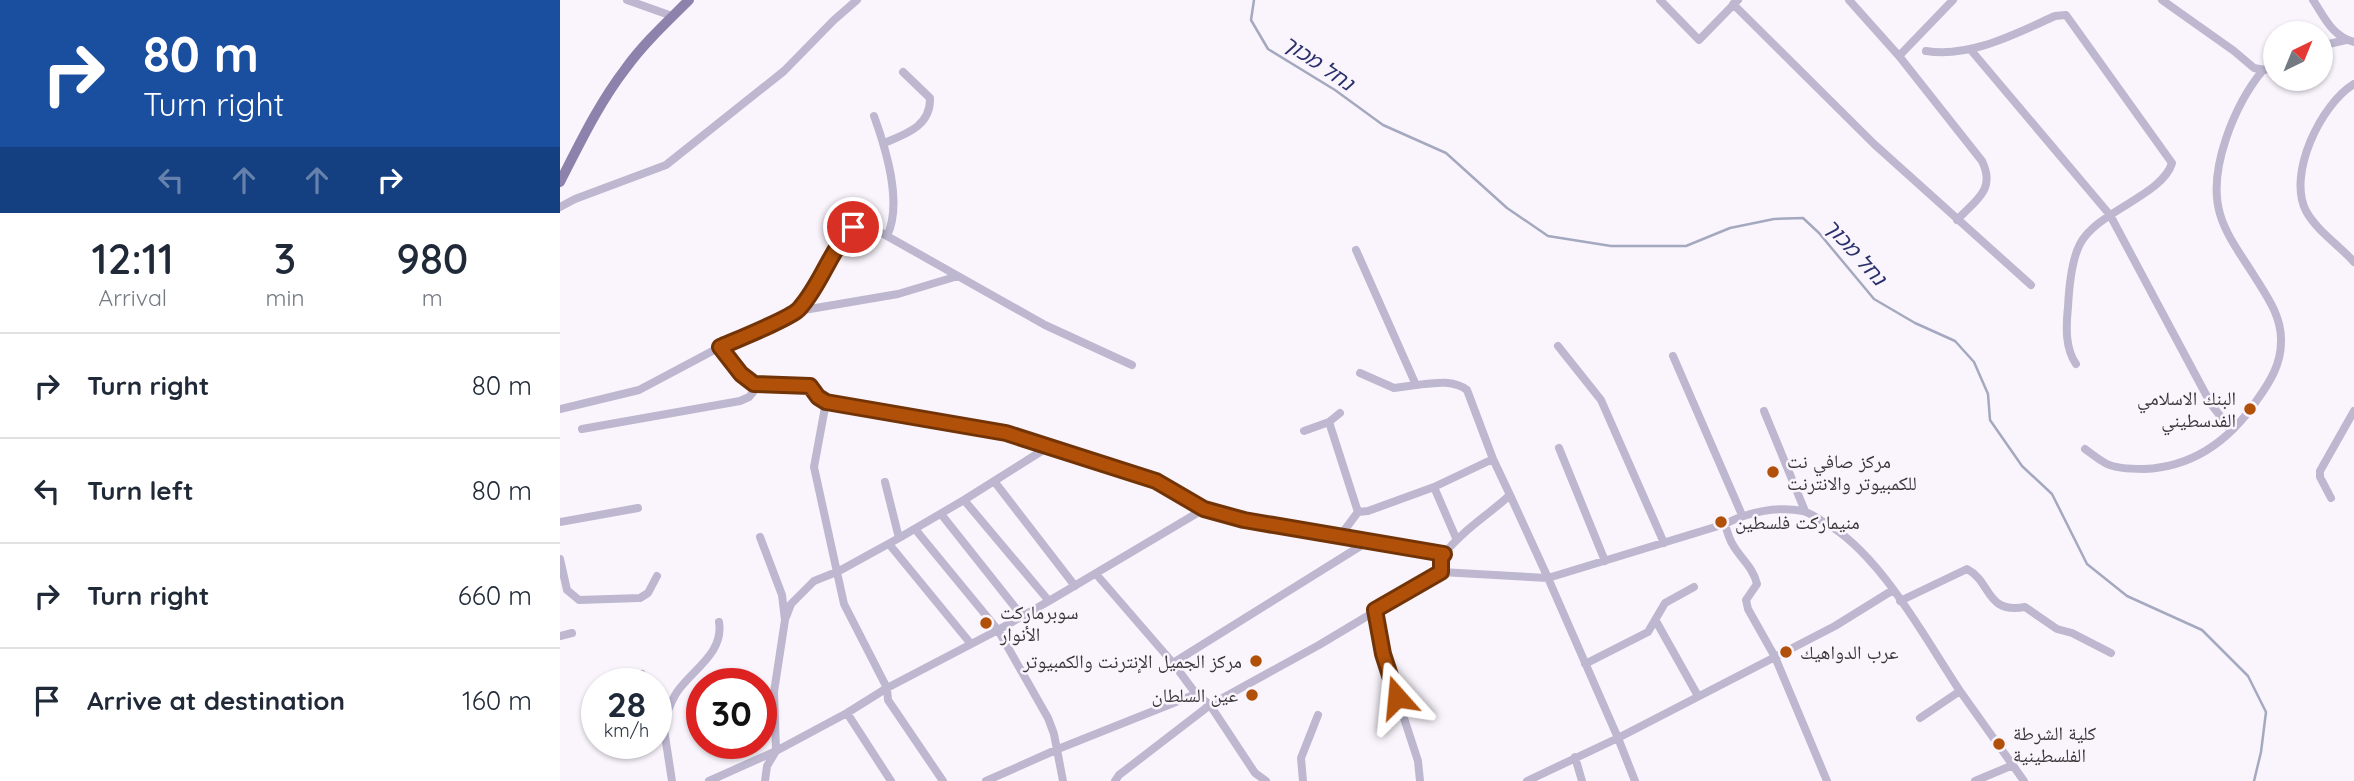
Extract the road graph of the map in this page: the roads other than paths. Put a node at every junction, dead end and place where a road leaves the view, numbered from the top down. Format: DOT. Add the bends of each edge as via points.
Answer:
graph roads {
  1 [pos="627,0"];
  2 [pos="689,0"];
  3 [pos="858,0"];
  4 [pos="1660,0"];
  5 [pos="1849,0"];
  6 [pos="1863,0"];
  7 [pos="1953,0"];
  8 [pos="2162,0"];
  9 [pos="2313,0"];
  10 [pos="1736,2"];
  11 [pos="1856,8"];
  12 [pos="672,16"];
  13 [pos="2350,41"];
  14 [pos="1970,49"];
  15 [pos="1926,51"];
  16 [pos="1899,56"];
  17 [pos="2263,70"];
  18 [pos="904,72"];
  19 [pos="2354,84"];
  20 [pos="874,116"];
  21 [pos="884,143"];
  22 [pos="560,182"];
  23 [pos="560,208"];
  24 [pos="2110,215"];
  25 [pos="1957,220"];
  26 [pos="887,236"];
  27 [pos="1356,250"];
  28 [pos="2354,262"];
  29 [pos="958,276"];
  30 [pos="2031,285"];
  31 [pos="798,311"];
  32 [pos="1558,346"];
  33 [pos="720,347"];
  34 [pos="1673,356"];
  35 [pos="2076,364"];
  36 [pos="1132,365"];
  37 [pos="1360,373"];
  38 [pos="759,385"];
  39 [pos="1416,385"];
  40 [pos="826,402"];
  41 [pos="560,408"];
  42 [pos="1764,411"];
  43 [pos="2354,411"];
  44 [pos="1340,413"];
  45 [pos="1329,422"];
  46 [pos="582,429"];
  47 [pos="2231,430"];
  48 [pos="1304,431"];
  49 [pos="1048,447"];
  50 [pos="1559,448"];
  51 [pos="2085,449"];
  52 [pos="1493,459"];
  53 [pos="994,481"];
  54 [pos="885,482"];
  55 [pos="1434,487"];
  56 [pos="1510,495"];
  57 [pos="2331,498"];
  58 [pos="964,500"];
  59 [pos="638,508"];
  60 [pos="1204,509"];
  61 [pos="1358,512"];
  62 [pos="1805,512"];
  63 [pos="941,514"];
  64 [pos="1742,515"];
  65 [pos="560,522"];
  66 [pos="1725,524"];
  67 [pos="915,529"];
  68 [pos="1340,536"];
  69 [pos="760,537"];
  70 [pos="899,538"];
  71 [pos="1456,538"];
  72 [pos="1367,542"];
  73 [pos="1664,543"];
  74 [pos="889,544"];
  75 [pos="1444,554"];
  76 [pos="560,559"];
  77 [pos="1605,561"];
  78 [pos="839,571"];
  79 [pos="1441,572"];
  80 [pos="1096,574"];
  81 [pos="657,576"];
  82 [pos="1548,579"];
  83 [pos="1075,586"];
  84 [pos="1694,587"];
  85 [pos="1893,590"];
  86 [pos="1049,601"];
  87 [pos="1900,601"];
  88 [pos="1375,610"];
  89 [pos="1022,616"];
  90 [pos="785,620"];
  91 [pos="1656,621"];
  92 [pos="719,622"];
  93 [pos="998,630"];
  94 [pos="572,633"];
  95 [pos="560,636"];
  96 [pos="971,644"];
  97 [pos="2111,653"];
  98 [pos="1775,657"];
  99 [pos="1173,663"];
  100 [pos="1586,664"];
  101 [pos="777,672"];
  102 [pos="887,688"];
  103 [pos="1960,691"];
  104 [pos="1196,694"];
  105 [pos="1698,696"];
  106 [pos="672,701"];
  107 [pos="1210,705"];
  108 [pos="847,713"];
  109 [pos="1318,715"];
  110 [pos="1920,719"];
  111 [pos="1618,738"];
  112 [pos="1058,749"];
  113 [pos="777,750"];
  114 [pos="1575,757"];
  115 [pos="668,759"];
  116 [pos="758,759"];
  117 [pos="771,759"];
  118 [pos="2013,765"];
  119 [pos="671,781"];
  120 [pos="709,781"];
  121 [pos="765,781"];
  122 [pos="891,781"];
  123 [pos="943,781"];
  124 [pos="986,781"];
  125 [pos="1063,781"];
  126 [pos="1115,781"];
  127 [pos="1266,781"];
  128 [pos="1303,781"];
  129 [pos="1420,781"];
  130 [pos="1527,781"];
  131 [pos="1582,781"];
  132 [pos="1635,781"];
  133 [pos="1827,781"];
  134 [pos="1976,781"];
  135 [pos="2024,781"];
  1 -- 12 [label="street"];
  2 -- 12 [label="main road"];
  3 -- 23 [label="street" via="785,71 666,165"];
  4 -- 10 [label="street" via="1699,40"];
  5 -- 11 [label="street"];
  6 -- 11 [label="street"];
  7 -- 16 [label="street"];
  8 -- 17 [label="street"];
  9 -- 13 [label="street" via="2333,31"];
  10 -- 25 [label="street" via="1874,144"];
  11 -- 16 [label="street"];
  12 -- 22 [label="main road" via="625,69 595,114"];
  14 -- 15 [label="street"];
  14 -- 24 [label="street"];
  14 -- 24 [label="street" via="2055,16 2066,15 2071,20 2172,163 2161,179"];
  16 -- 25 [label="street" via="1969,143 1988,175 1986,188"];
  17 -- 47 [label="street" via="2250,86 2229,132 2215,192 2226,230 2277,315 2281,348 2264,390"];
  18 -- 21 [label="street" via="930,98 930,109 916,128"];
  19 -- 28 [label="street" via="2327,109 2300,181 2305,209 2313,221"];
  20 -- 21 [label="street"];
  21 -- 26 [label="street" via="892,195"];
  24 -- 35 [label="street" via="2086,236 2077,252 2067,328 2069,354"];
  24 -- 47 [label="street" via="2211,404"];
  25 -- 30 [label="street"];
  26 -- 29 [label="street"];
  26 -- 31 [label="street" via="861,223 853,227"];
  27 -- 39 [label="street"];
  29 -- 31 [label="street" via="898,294"];
  29 -- 36 [label="street" via="1045,325"];
  31 -- 33 [label="street"];
  32 -- 73 [label="street" via="1601,400"];
  33 -- 38 [label="street" via="741,374"];
  33 -- 41 [label="street" via="639,390"];
  34 -- 64 [label="street"];
  37 -- 39 [label="street" via="1394,388"];
  38 -- 40 [label="street" via="810,386"];
  38 -- 46 [label="street" via="740,401"];
  39 -- 52 [label="street" via="1453,383 1467,390"];
  40 -- 49 [label="street" via="1006,433"];
  40 -- 78 [label="street" via="814,467"];
  42 -- 62 [label="street"];
  43 -- 57 [label="street" via="2320,471"];
  44 -- 45 [label="street"];
  45 -- 48 [label="street"];
  45 -- 61 [label="street"];
  47 -- 51 [label="street" via="2196,457 2161,468 2108,464"];
  49 -- 53 [label="street"];
  49 -- 60 [label="street" via="1156,481"];
  50 -- 77 [label="street"];
  52 -- 55 [label="street"];
  52 -- 56 [label="street"];
  53 -- 58 [label="street"];
  53 -- 83 [label="street"];
  54 -- 70 [label="street"];
  55 -- 61 [label="street"];
  55 -- 71 [label="street"];
  56 -- 71 [label="street"];
  56 -- 82 [label="street"];
  58 -- 63 [label="street"];
  58 -- 86 [label="street"];
  59 -- 65 [label="street"];
  60 -- 68 [label="street"];
  60 -- 80 [label="street"];
  61 -- 68 [label="street"];
  62 -- 64 [label="street"];
  62 -- 85 [label="street" via="1851,540"];
  63 -- 67 [label="street"];
  63 -- 89 [label="street"];
  64 -- 66 [label="street"];
  66 -- 73 [label="street"];
  66 -- 98 [label="street" via="1756,578 1746,600 1748,609"];
  67 -- 70 [label="street"];
  67 -- 93 [label="street"];
  68 -- 72 [label="street"];
  69 -- 90 [label="street" via="782,595"];
  70 -- 74 [label="street"];
  71 -- 75 [label="street"];
  72 -- 75 [label="street"];
  72 -- 99 [label="street"];
  73 -- 77 [label="street"];
  74 -- 78 [label="street"];
  74 -- 96 [label="street"];
  75 -- 79 [label="street"];
  76 -- 81 [label="street" via="567,590 579,600 640,598"];
  77 -- 82 [label="street"];
  78 -- 90 [label="street" via="814,581 791,604"];
  78 -- 102 [label="street" via="844,604"];
  79 -- 82 [label="street"];
  79 -- 88 [label="street"];
  80 -- 83 [label="street"];
  80 -- 99 [label="street"];
  82 -- 100 [label="street"];
  83 -- 86 [label="street"];
  84 -- 91 [label="street" via="1665,603"];
  85 -- 87 [label="street"];
  85 -- 98 [label="street"];
  86 -- 89 [label="street"];
  87 -- 97 [label="street" via="1966,569 1999,605 2025,607 2057,629"];
  87 -- 103 [label="street"];
  88 -- 107 [label="street"];
  88 -- 129 [label="street"];
  89 -- 93 [label="street"];
  90 -- 101 [label="street"];
  91 -- 100 [label="street" via="1648,632"];
  91 -- 105 [label="street"];
  92 -- 106 [label="street" via="719,641 712,653"];
  93 -- 96 [label="street"];
  93 -- 112 [label="street" via="1048,718"];
  94 -- 95 [label="street"];
  96 -- 102 [label="street"];
  98 -- 105 [label="street"];
  98 -- 133 [label="street"];
  99 -- 104 [label="street"];
  100 -- 111 [label="street"];
  102 -- 108 [label="street"];
  102 -- 123 [label="street" via="888,700"];
  103 -- 110 [label="street"];
  103 -- 118 [label="street"];
  104 -- 107 [label="street"];
  104 -- 112 [label="street"];
  105 -- 111 [label="street"];
  107 -- 126 [label="street"];
  107 -- 127 [label="street" via="1255,773"];
  108 -- 113 [label="street"];
  108 -- 122 [label="street"];
  109 -- 128 [label="street" via="1301,758"];
  111 -- 114 [label="street"];
  111 -- 132 [label="street"];
  112 -- 124 [label="street"];
  112 -- 125 [label="street"];
  114 -- 130 [label="street"];
  114 -- 131 [label="street"];
  115 -- 119 [label="street"];
  116 -- 120 [label="street"];
  117 -- 121 [label="street"];
  118 -- 134 [label="street"];
  118 -- 135 [label="street"];
}
